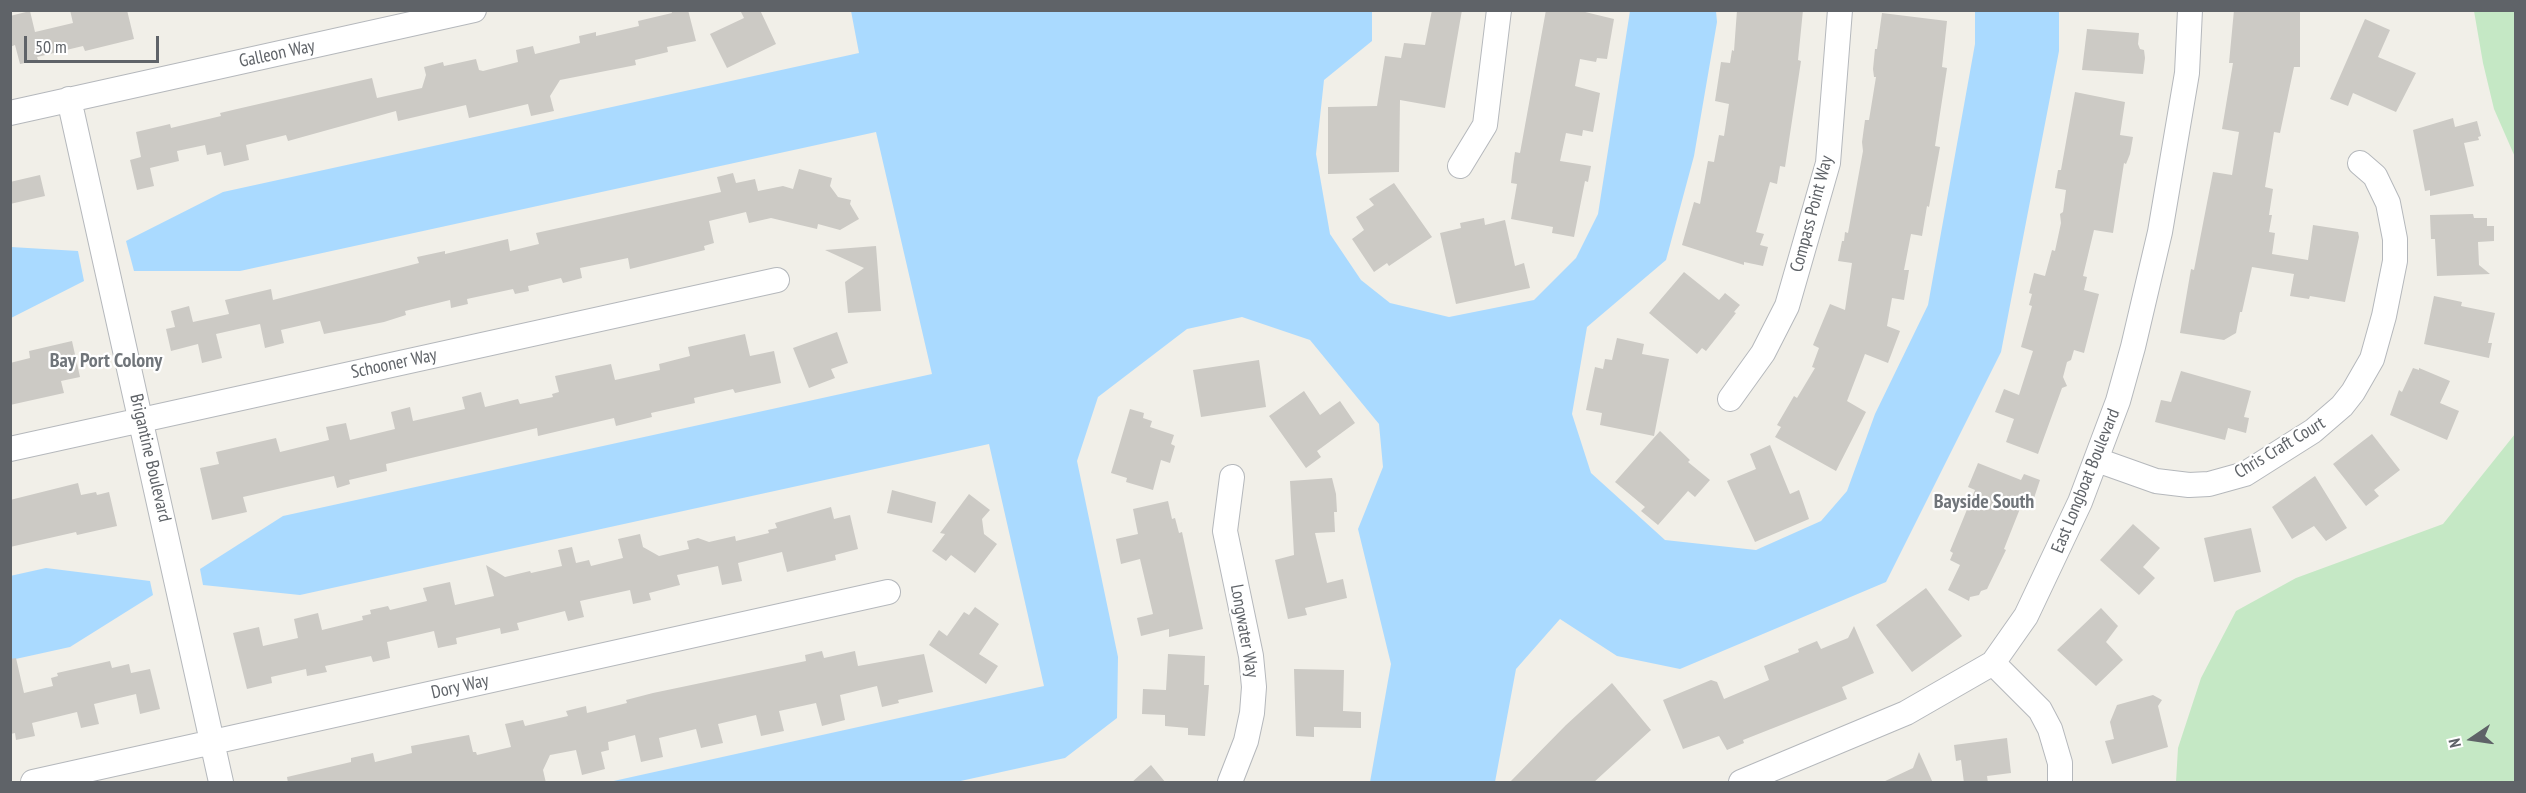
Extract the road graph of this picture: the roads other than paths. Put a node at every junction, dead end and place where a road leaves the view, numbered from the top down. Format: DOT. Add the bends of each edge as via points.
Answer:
graph roads {
  1 [pos="474,10"];
  2 [pos="1499,10"];
  3 [pos="1840,10"];
  4 [pos="2190,10"];
  5 [pos="69,99"];
  6 [pos="10,113"];
  7 [pos="2360,163"];
  8 [pos="1460,166"];
  9 [pos="777,280"];
  10 [pos="1730,399"];
  11 [pos="141,420"];
  12 [pos="10,449"];
  13 [pos="2097,460"];
  14 [pos="1232,477"];
  15 [pos="888,592"];
  16 [pos="1993,663"];
  17 [pos="213,742"];
  18 [pos="33,783"];
  19 [pos="221,783"];
  20 [pos="1230,783"];
  21 [pos="1741,783"];
  22 [pos="2060,783"];
  1 -- 5 [label="street, Galleon Way"];
  2 -- 8 [label="street" via="1485,125"];
  3 -- 10 [label="street, Compass Point Way" via="1828,163 1787,306 1763,353"];
  4 -- 13 [label="street, East Longboat Boulevard" via="2187,73 2160,232 2133,346"];
  5 -- 6 [label="street, Galleon Way"];
  5 -- 11 [label="street, Brigantine Boulevard"];
  7 -- 13 [label="street, Chris Craft Court" via="2375,176 2388,203 2395,261 2372,359 2342,406 2313,431 2254,468 2209,484 2156,481"];
  9 -- 11 [label="street, Schooner Way"];
  11 -- 12 [label="street, Schooner Way"];
  11 -- 17 [label="street, Brigantine Boulevard"];
  13 -- 16 [label="street, East Longboat Boulevard" via="2039,592"];
  14 -- 20 [label="street, Longwater Way" via="1225,531 1254,687 1246,741"];
  15 -- 17 [label="street, Dory Way"];
  16 -- 21 [label="street, East Longboat Boulevard" via="1906,712"];
  16 -- 22 [label="street" via="2040,710 2056,744"];
  17 -- 18 [label="street, Dory Way"];
  17 -- 19 [label="street, Brigantine Boulevard"];
}
